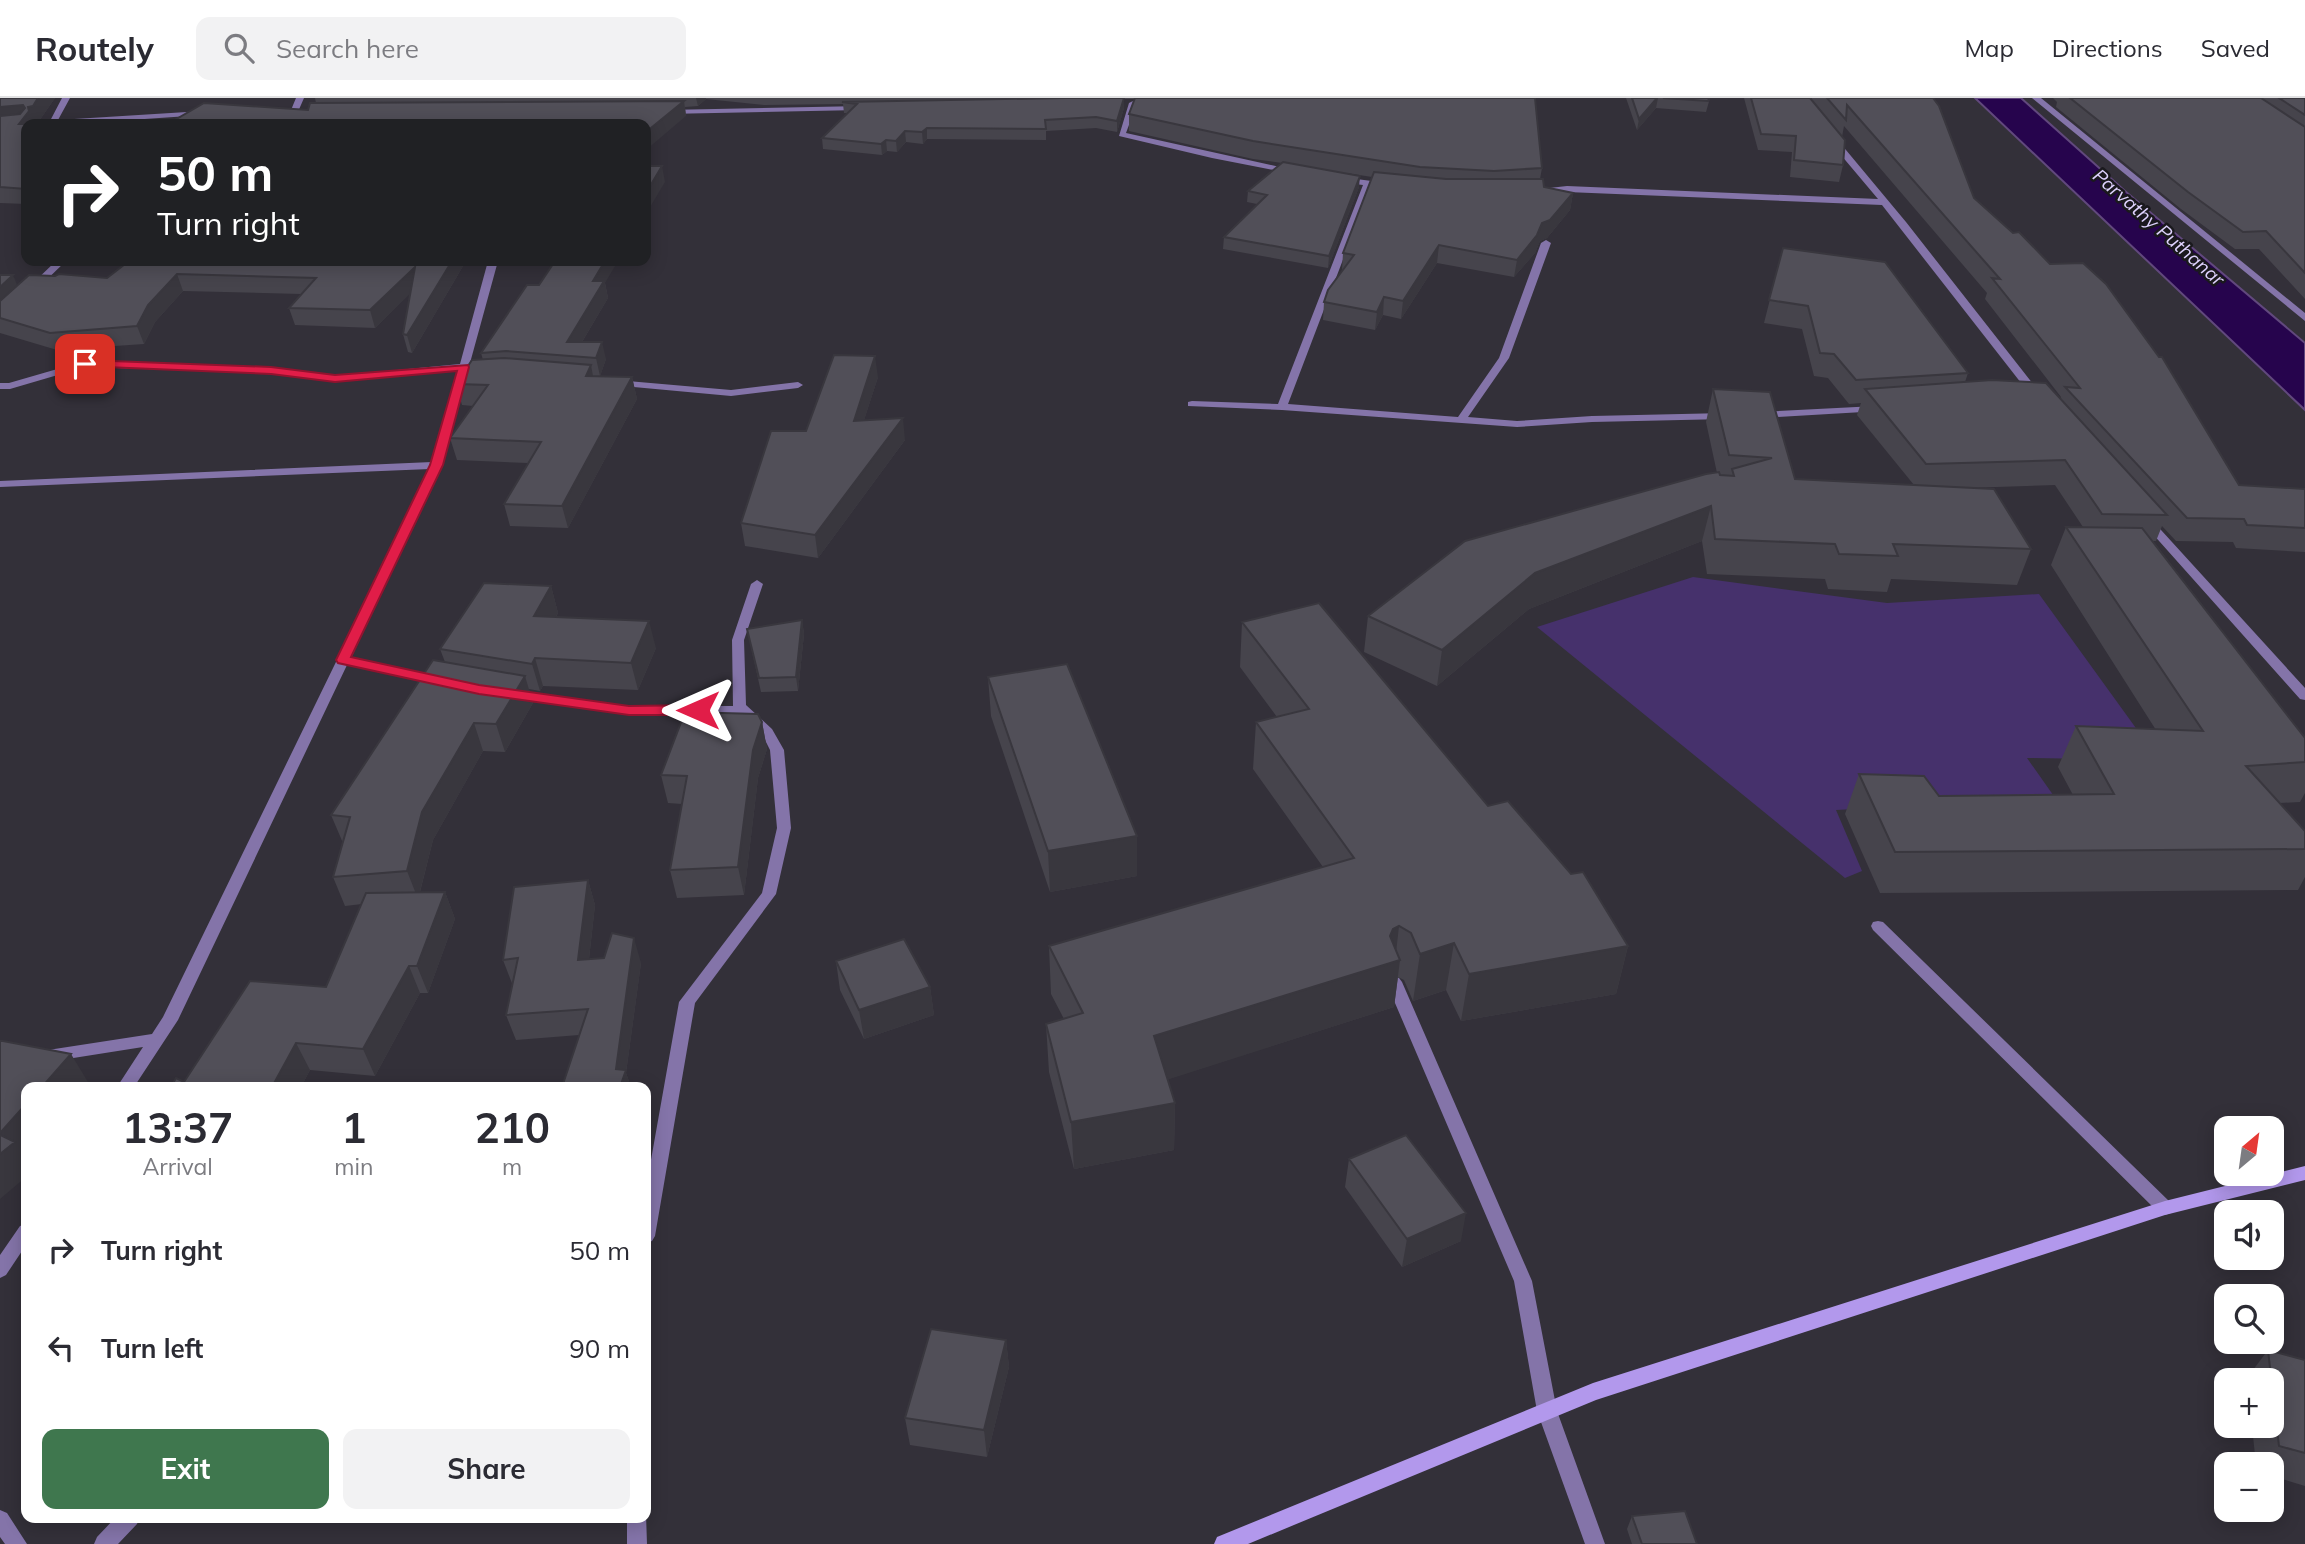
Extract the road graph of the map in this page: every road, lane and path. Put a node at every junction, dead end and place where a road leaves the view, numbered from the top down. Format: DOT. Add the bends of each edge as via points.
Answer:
graph roads {
  1 [pos="66,98"];
  2 [pos="300,98"];
  3 [pos="789,98"];
  4 [pos="2036,98"];
  5 [pos="1146,102"];
  6 [pos="1119,103"];
  7 [pos="1133,103"];
  8 [pos="876,108"];
  9 [pos="781,110"];
  10 [pos="267,112"];
  11 [pos="294,112"];
  12 [pos="659,112"];
  13 [pos="192,113"];
  14 [pos="217,113"];
  15 [pos="306,113"];
  16 [pos="55,119"];
  17 [pos="109,119"];
  18 [pos="187,119"];
  19 [pos="1825,129"];
  20 [pos="1302,173"];
  21 [pos="1328,178"];
  22 [pos="1367,185"];
  23 [pos="1394,187"];
  24 [pos="1529,194"];
  25 [pos="1883,202"];
  26 [pos="1546,243"];
  27 [pos="56,266"];
  28 [pos="492,266"];
  29 [pos="26,295"];
  30 [pos="2305,318"];
  31 [pos="466,373"];
  32 [pos="603,382"];
  33 [pos="798,385"];
  34 [pos="0,386"];
  35 [pos="2034,394"];
  36 [pos="2020,396"];
  37 [pos="1192,404"];
  38 [pos="2043,404"];
  39 [pos="1282,407"];
  40 [pos="1882,409"];
  41 [pos="1461,420"];
  42 [pos="437,465"];
  43 [pos="0,484"];
  44 [pos="2140,513"];
  45 [pos="757,584"];
  46 [pos="343,660"];
  47 [pos="452,683"];
  48 [pos="493,691"];
  49 [pos="2305,696"];
  50 [pos="744,710"];
  51 [pos="1878,926"];
  52 [pos="1394,982"];
  53 [pos="158,1039"];
  54 [pos="26,1059"];
  55 [pos="128,1082"];
  56 [pos="2305,1173"];
  57 [pos="651,1207"];
  58 [pos="2165,1208"];
  59 [pos="21,1238"];
  60 [pos="0,1270"];
  61 [pos="1548,1411"];
  62 [pos="124,1523"];
  63 [pos="637,1523"];
  64 [pos="104,1544"];
  65 [pos="636,1544"];
  66 [pos="1224,1544"];
  67 [pos="1595,1544"];
  1 -- 16 [label="street"];
  2 -- 11 [label="street"];
  3 -- 9 [label="street"];
  4 -- 30 [label="street"];
  5 -- 7 [label="street"];
  6 -- 7 [label="street"];
  7 -- 20 [label="street" via="1122,134"];
  8 -- 9 [label="street"];
  9 -- 12 [label="street"];
  10 -- 11 [label="street"];
  11 -- 15 [label="street"];
  13 -- 14 [label="street"];
  13 -- 17 [label="street"];
  13 -- 18 [label="street"];
  19 -- 25 [label="street"];
  21 -- 22 [label="street"];
  22 -- 23 [label="street"];
  22 -- 39 [label="street"];
  24 -- 25 [label="street" via="1567,189"];
  25 -- 35 [label="street"];
  26 -- 41 [label="street" via="1504,358"];
  27 -- 29 [label="street"];
  28 -- 31 [label="street"];
  31 -- 34 [label="street" via="335,379 271,370 85,364"];
  31 -- 42 [label="street"];
  32 -- 33 [label="street" via="731,393"];
  35 -- 36 [label="street"];
  35 -- 38 [label="street"];
  37 -- 39 [label="street"];
  39 -- 41 [label="street"];
  40 -- 41 [label="street" via="1517,424"];
  42 -- 43 [label="street"];
  42 -- 46 [label="street"];
  44 -- 49 [label="street"];
  45 -- 50 [label="street" via="738,640 740,706"];
  46 -- 47 [label="street"];
  46 -- 53 [label="street"];
  48 -- 50 [label="street" via="629,710"];
  50 -- 57 [label="street" via="767,732 777,750 784,828 769,894 687,1002"];
  51 -- 58 [label="street"];
  52 -- 61 [label="street" via="1523,1281"];
  53 -- 54 [label="street"];
  53 -- 55 [label="street"];
  56 -- 58 [label="main road"];
  58 -- 61 [label="main road" via="1592,1392"];
  59 -- 60 [label="street"];
  61 -- 66 [label="main road"];
  61 -- 67 [label="street"];
  62 -- 64 [label="street"];
  63 -- 65 [label="street"];
}
